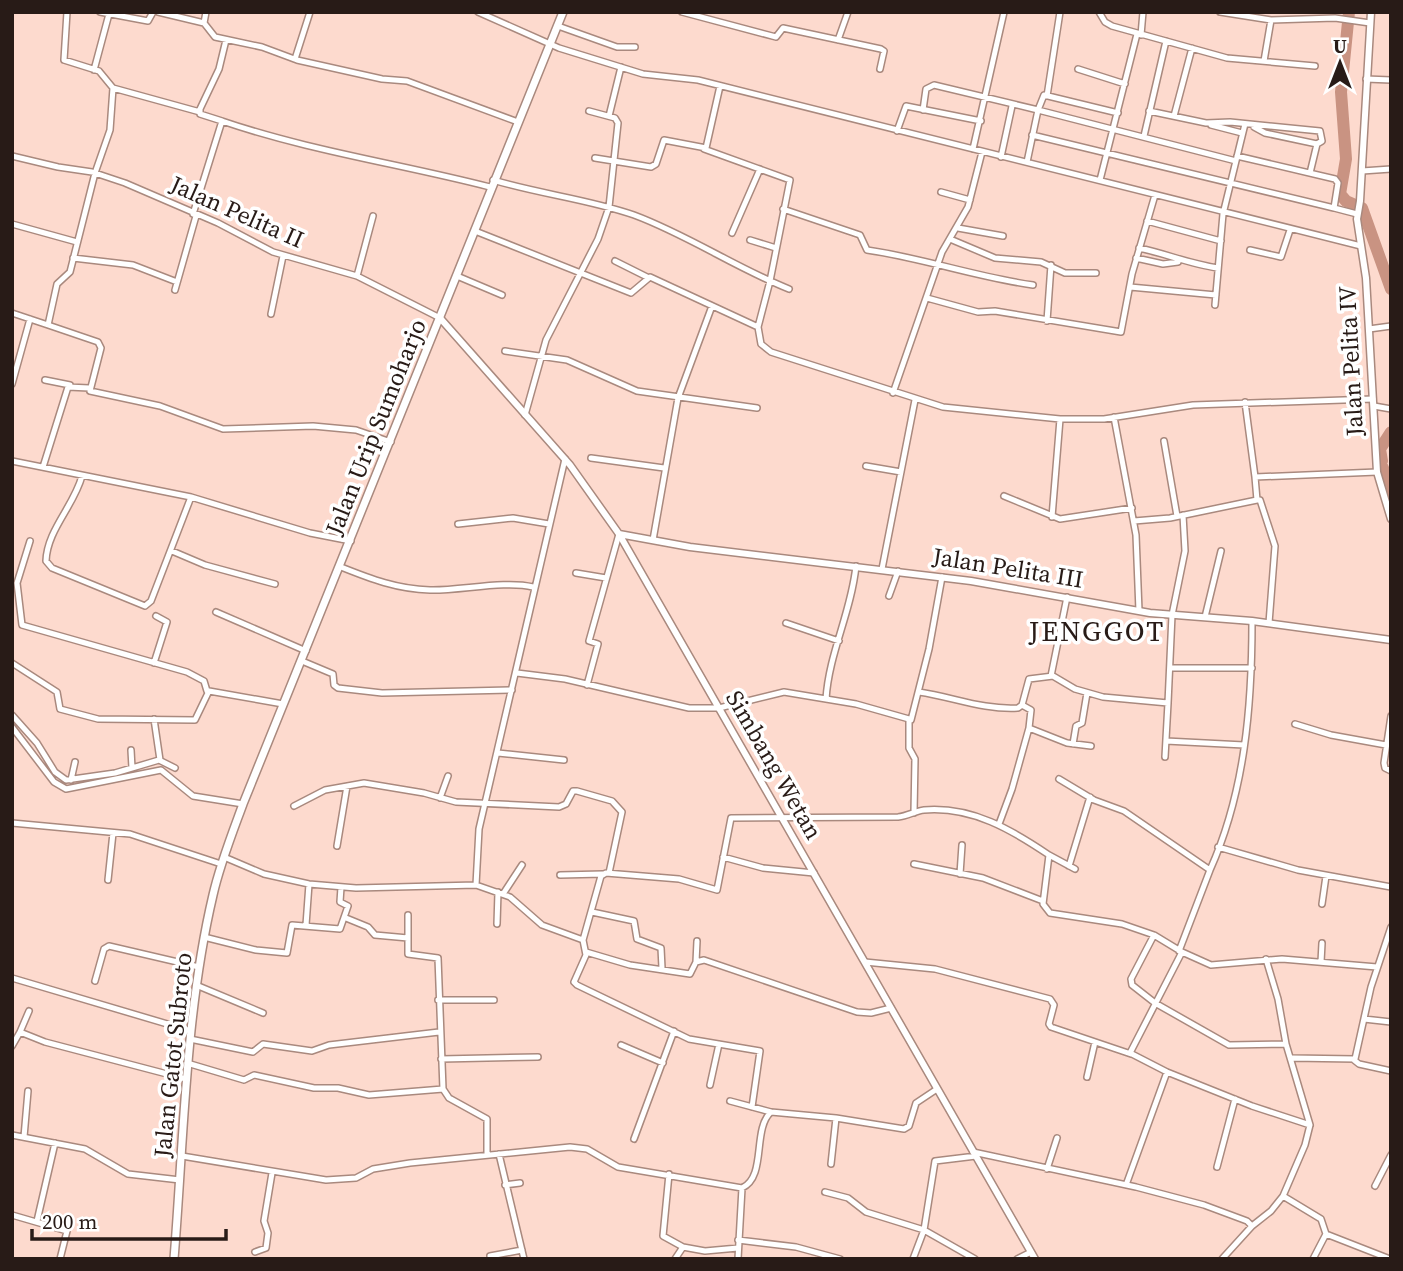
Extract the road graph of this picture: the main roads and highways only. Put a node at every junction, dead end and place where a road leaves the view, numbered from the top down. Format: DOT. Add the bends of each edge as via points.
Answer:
graph roads {
  1 [pos="563,12"];
  2 [pos="223,860"];
  3 [pos="174,1259"];
  1 -- 2 [label="main road, Jalan Urip Sumoharjo"];
  2 -- 3 [label="main road, Jalan Gatot Subroto" via="204,937 187,1063"];
}
